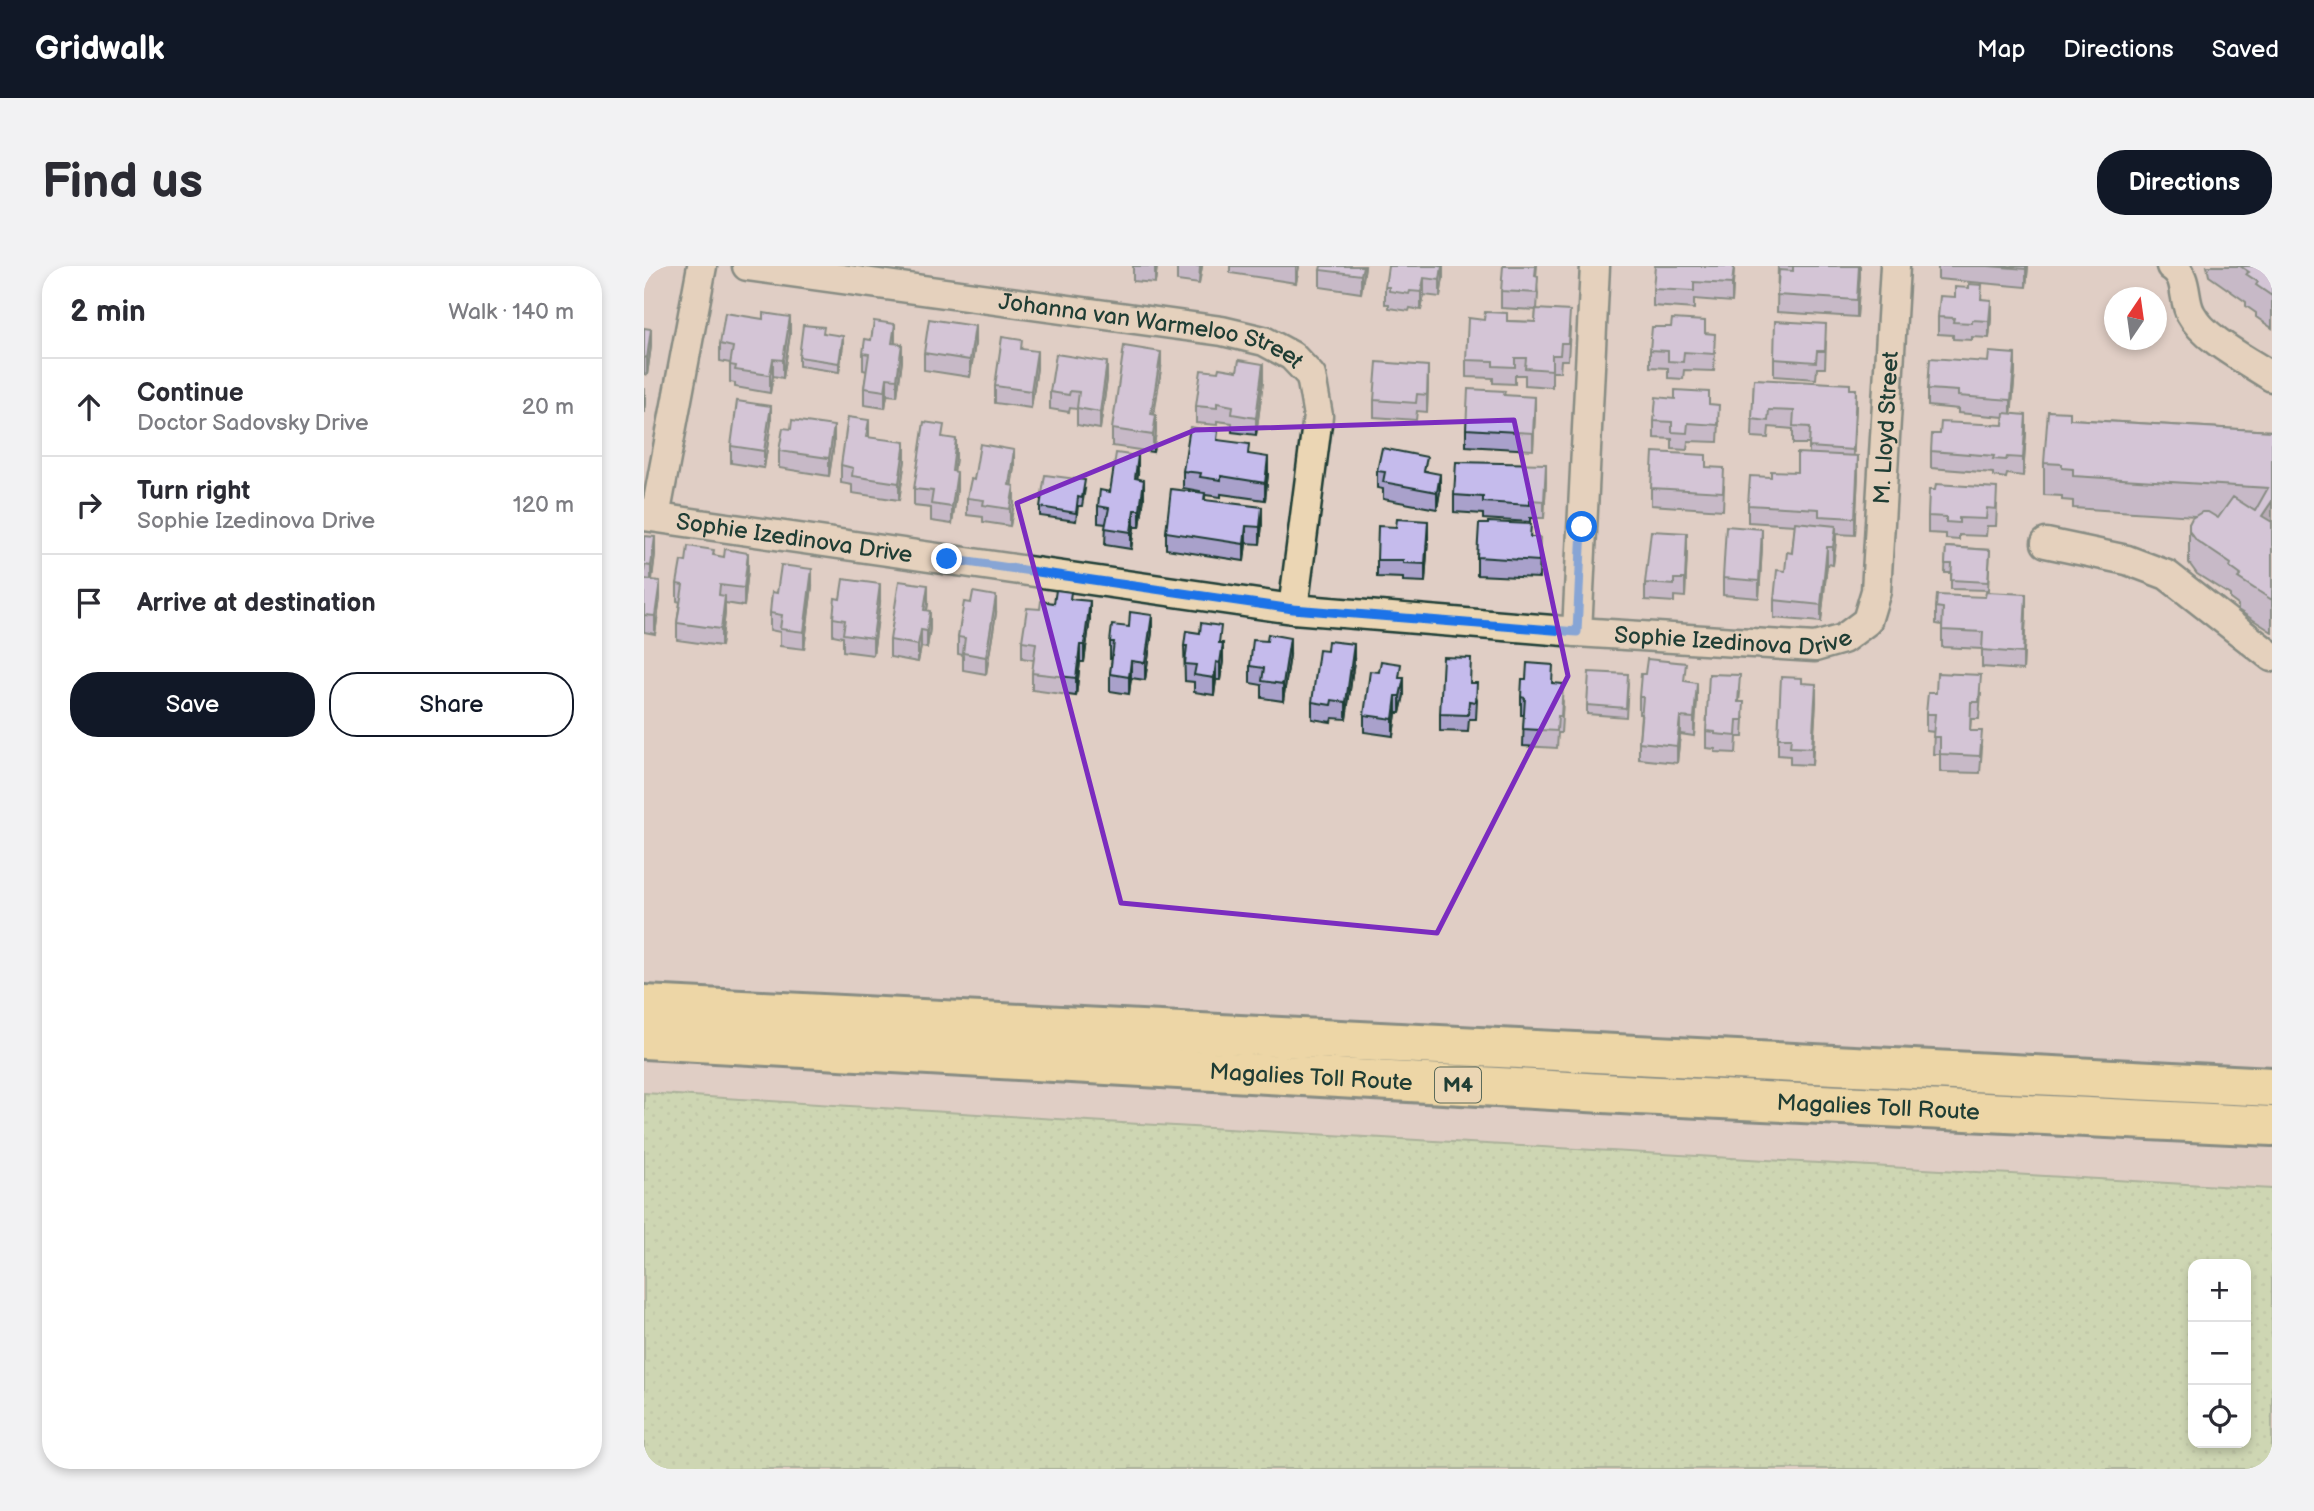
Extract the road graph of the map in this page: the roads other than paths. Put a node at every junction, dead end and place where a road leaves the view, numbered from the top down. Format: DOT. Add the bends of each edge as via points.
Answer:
graph roads {
  1 [pos="702,266"];
  2 [pos="747,266"];
  3 [pos="1595,266"];
  4 [pos="1895,266"];
  5 [pos="2171,266"];
  6 [pos="2272,377"];
  7 [pos="650,516"];
  8 [pos="2046,543"];
  9 [pos="1877,591"];
  10 [pos="1293,609"];
  11 [pos="1577,632"];
  12 [pos="2272,657"];
  13 [pos="644,1005"];
  14 [pos="644,1039"];
  15 [pos="2272,1087"];
  16 [pos="2272,1126"];
  1 -- 7 [label="street"];
  2 -- 10 [label="street, Johanna van Warmeloo Street" via="1222,331 1265,341 1292,356 1311,376 1318,416"];
  3 -- 11 [label="street"];
  4 -- 9 [label="street, M. Lloyd Street"];
  5 -- 6 [label="street" via="2182,278 2194,321"];
  7 -- 10 [label="street, Sophie Izedinova Drive"];
  8 -- 12 [label="street" via="2167,575"];
  9 -- 11 [label="street, Sophie Izedinova Drive" via="1867,621 1843,639 1815,647"];
  10 -- 11 [label="street, Sophie Izedinova Drive"];
  13 -- 15 [label="highway, Magalies Toll Route / M4"];
  14 -- 16 [label="highway, Magalies Toll Route / M4"];
}
